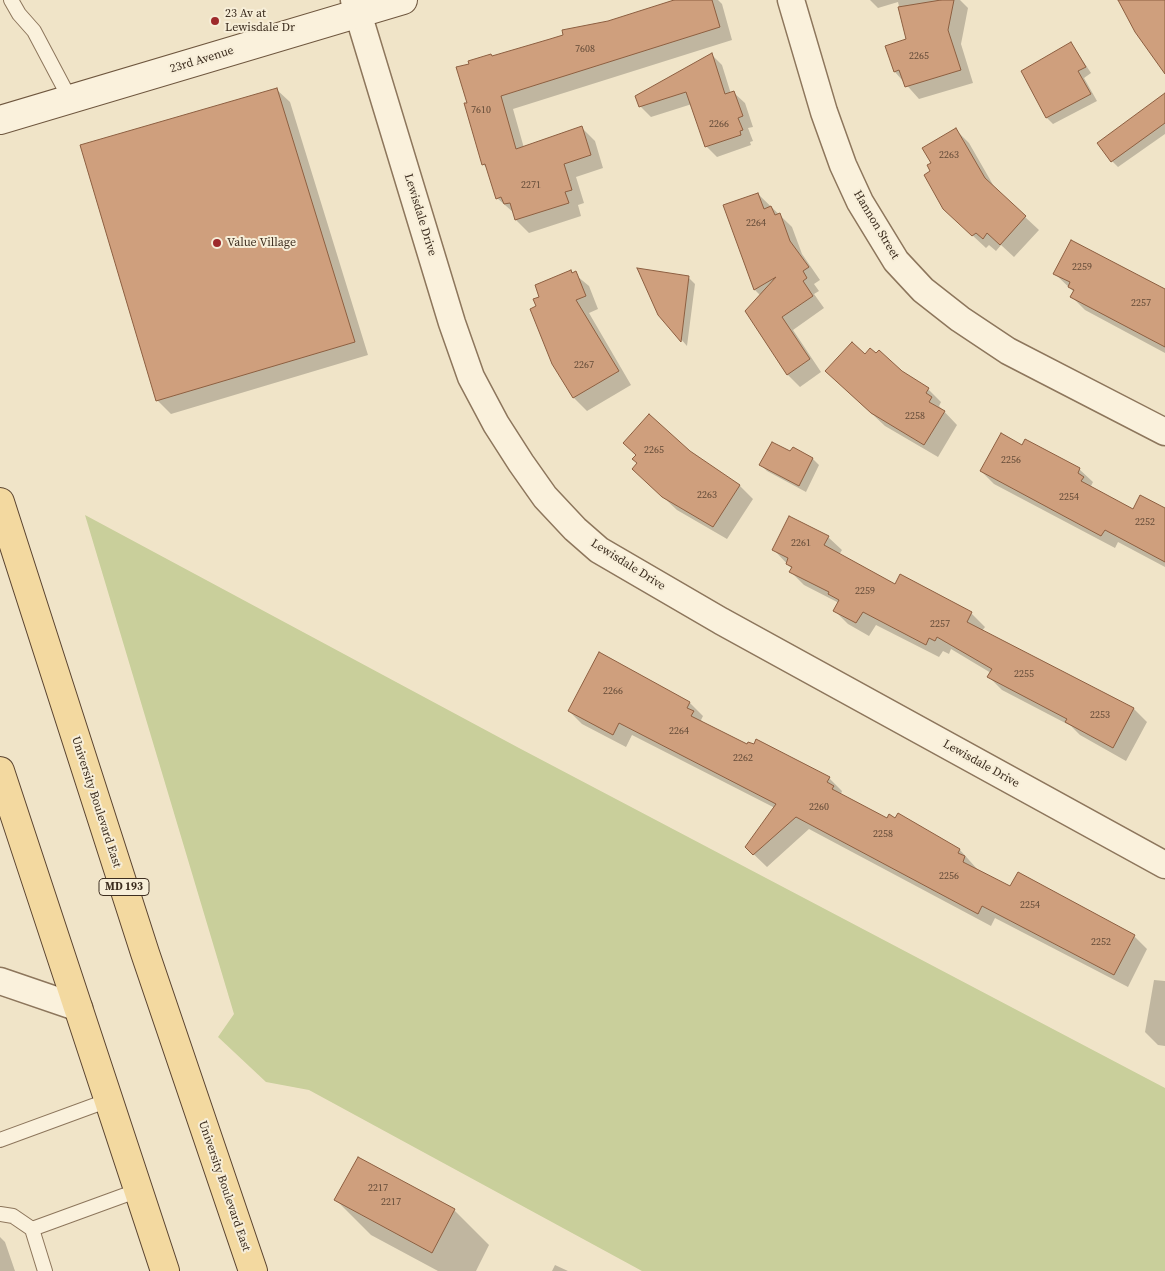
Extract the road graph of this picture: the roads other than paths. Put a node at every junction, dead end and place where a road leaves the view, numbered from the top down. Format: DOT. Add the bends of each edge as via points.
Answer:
graph roads {
  1 [pos="11,0"];
  2 [pos="403,0"];
  3 [pos="791,0"];
  4 [pos="356,7"];
  5 [pos="70,99"];
  6 [pos="0,120"];
  7 [pos="1165,432"];
  8 [pos="0,502"];
  9 [pos="0,770"];
  10 [pos="1165,865"];
  11 [pos="0,981"];
  12 [pos="79,1008"];
  13 [pos="109,1100"];
  14 [pos="0,1140"];
  15 [pos="139,1190"];
  16 [pos="0,1214"];
  17 [pos="32,1230"];
  18 [pos="46,1271"];
  19 [pos="165,1271"];
  20 [pos="253,1271"];
  1 -- 5 [label="lane" via="34,31"];
  2 -- 4 [label="street, 23rd Avenue"];
  3 -- 7 [label="street, Hannon Street" via="843,164 860,202 896,261 924,290 960,319 1008,351"];
  4 -- 5 [label="street, 23rd Avenue"];
  4 -- 10 [label="street, Lewisdale Drive" via="471,377 496,424 545,497 599,550 721,621"];
  5 -- 6 [label="street, 23rd Avenue"];
  8 -- 20 [label="main road, University Boulevard East / MD 193" via="145,953"];
  9 -- 12 [label="main road"];
  11 -- 12 [label="street"];
  12 -- 13 [label="main road"];
  13 -- 14 [label="lane"];
  13 -- 15 [label="main road"];
  15 -- 17 [label="lane"];
  15 -- 19 [label="main road"];
  16 -- 17 [label="lane" via="13,1216"];
  17 -- 18 [label="lane"];
}
